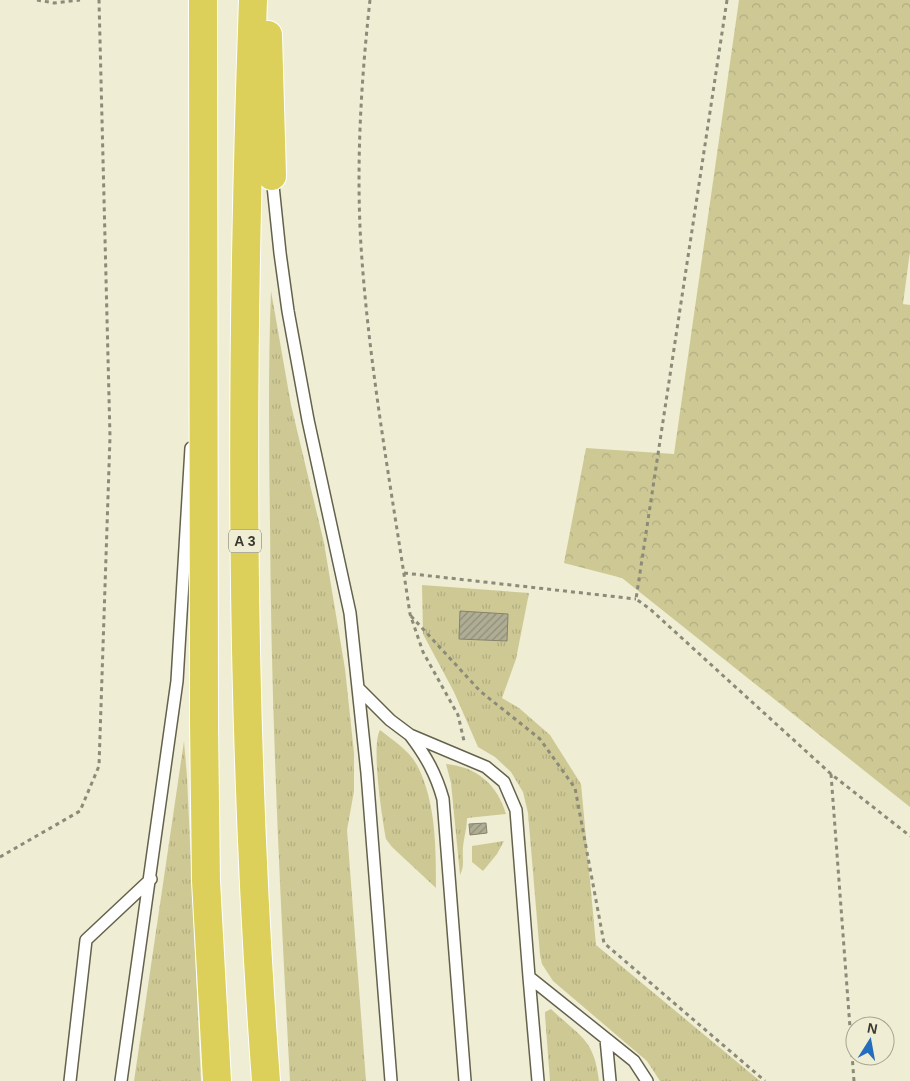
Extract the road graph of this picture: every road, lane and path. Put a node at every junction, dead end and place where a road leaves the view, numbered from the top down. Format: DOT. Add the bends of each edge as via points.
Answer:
graph roads {
  1 [pos="37,0"];
  2 [pos="80,0"];
  3 [pos="99,0"];
  4 [pos="203,0"];
  5 [pos="253,0"];
  6 [pos="263,0"];
  7 [pos="370,0"];
  8 [pos="727,0"];
  9 [pos="272,176"];
  10 [pos="203,369"];
  11 [pos="192,434"];
  12 [pos="404,573"];
  13 [pos="636,599"];
  14 [pos="410,614"];
  15 [pos="358,688"];
  16 [pos="410,735"];
  17 [pos="468,758"];
  18 [pos="831,774"];
  19 [pos="910,836"];
  20 [pos="0,857"];
  21 [pos="151,879"];
  22 [pos="529,977"];
  23 [pos="606,1039"];
  24 [pos="70,1081"];
  25 [pos="121,1081"];
  26 [pos="217,1081"];
  27 [pos="266,1081"];
  28 [pos="391,1081"];
  29 [pos="464,1081"];
  30 [pos="538,1081"];
  31 [pos="610,1081"];
  32 [pos="648,1081"];
  33 [pos="765,1081"];
  34 [pos="854,1081"];
  1 -- 2 [label="path" via="54,4"];
  3 -- 20 [label="path" via="110,437 99,766 80,811"];
  4 -- 10 [label="highway"];
  5 -- 27 [label="highway, A 3" via="246,284 246,573 254,868"];
  6 -- 9 [label="highway" via="270,66"];
  7 -- 12 [label="path" via="360,144 362,246 374,366"];
  8 -- 13 [label="path"];
  9 -- 15 [label="lane" via="290,320 350,613"];
  10 -- 11 [label="highway"];
  10 -- 26 [label="highway" via="206,881"];
  11 -- 21 [label="lane" via="179,654"];
  12 -- 13 [label="path"];
  12 -- 14 [label="path"];
  13 -- 18 [label="path"];
  14 -- 17 [label="path" via="423,652 458,715"];
  14 -- 33 [label="path" via="480,691 540,739 575,788 604,943"];
  15 -- 16 [label="lane"];
  15 -- 28 [label="lane"];
  16 -- 17 [label="lane"];
  16 -- 29 [label="lane" via="426,756 443,799"];
  17 -- 22 [label="lane" via="498,775 516,810"];
  18 -- 19 [label="path"];
  18 -- 34 [label="path"];
  21 -- 24 [label="lane" via="86,940"];
  21 -- 25 [label="lane"];
  22 -- 23 [label="lane"];
  22 -- 30 [label="lane"];
  23 -- 31 [label="lane"];
  23 -- 32 [label="lane" via="634,1061"];
}
